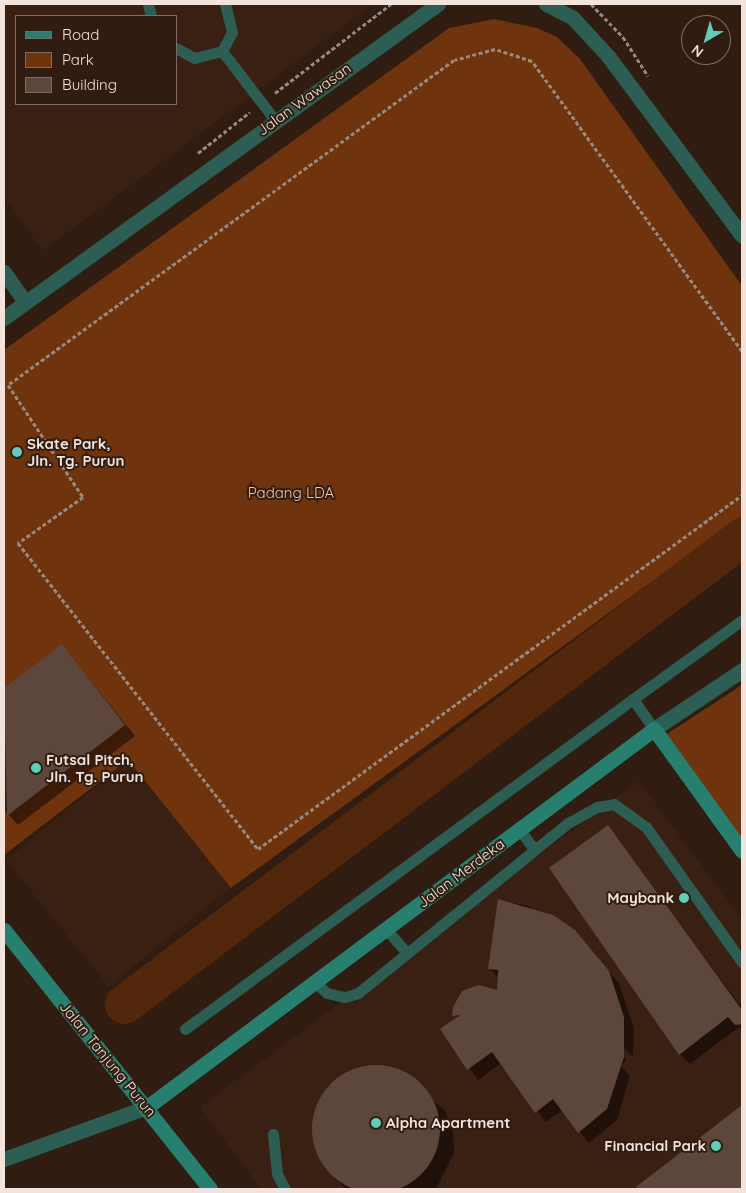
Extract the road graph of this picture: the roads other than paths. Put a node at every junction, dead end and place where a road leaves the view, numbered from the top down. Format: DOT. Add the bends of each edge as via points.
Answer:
graph roads {
  1 [pos="225,4"];
  2 [pos="438,4"];
  3 [pos="546,4"];
  4 [pos="178,49"];
  5 [pos="222,50"];
  6 [pos="275,120"];
  7 [pos="742,236"];
  8 [pos="4,272"];
  9 [pos="25,302"];
  10 [pos="4,318"];
  11 [pos="742,620"];
  12 [pos="742,670"];
  13 [pos="633,699"];
  14 [pos="654,729"];
  15 [pos="519,829"];
  16 [pos="534,849"];
  17 [pos="742,851"];
  18 [pos="386,929"];
  19 [pos="4,930"];
  20 [pos="406,953"];
  21 [pos="742,962"];
  22 [pos="315,982"];
  23 [pos="185,1029"];
  24 [pos="147,1107"];
  25 [pos="273,1134"];
  26 [pos="4,1159"];
  27 [pos="210,1189"];
  28 [pos="285,1189"];
  1 -- 5 [label="lane" via="232,32"];
  2 -- 6 [label="street, Jalan Wawasan"];
  3 -- 7 [label="street" via="573,18 608,56"];
  4 -- 5 [label="lane" via="194,58"];
  5 -- 6 [label="lane"];
  6 -- 9 [label="street, Jalan Wawasan"];
  8 -- 9 [label="street"];
  9 -- 10 [label="street, Jalan Wawasan"];
  11 -- 13 [label="lane"];
  12 -- 14 [label="street"];
  13 -- 14 [label="lane"];
  13 -- 23 [label="lane"];
  14 -- 15 [label="street, Jalan Merdeka"];
  14 -- 17 [label="street"];
  15 -- 16 [label="lane"];
  15 -- 18 [label="street, Jalan Merdeka"];
  16 -- 20 [label="lane"];
  16 -- 21 [label="lane" via="597,807 614,804 627,810 646,828"];
  18 -- 20 [label="lane"];
  18 -- 22 [label="street, Jalan Merdeka"];
  19 -- 24 [label="street, Jalan Tanjung Purun"];
  20 -- 22 [label="lane" via="358,993 344,997 327,993"];
  22 -- 24 [label="street, Jalan Merdeka"];
  24 -- 26 [label="street"];
  24 -- 27 [label="street, Jalan Tanjung Purun"];
  25 -- 28 [label="lane" via="277,1174"];
}
